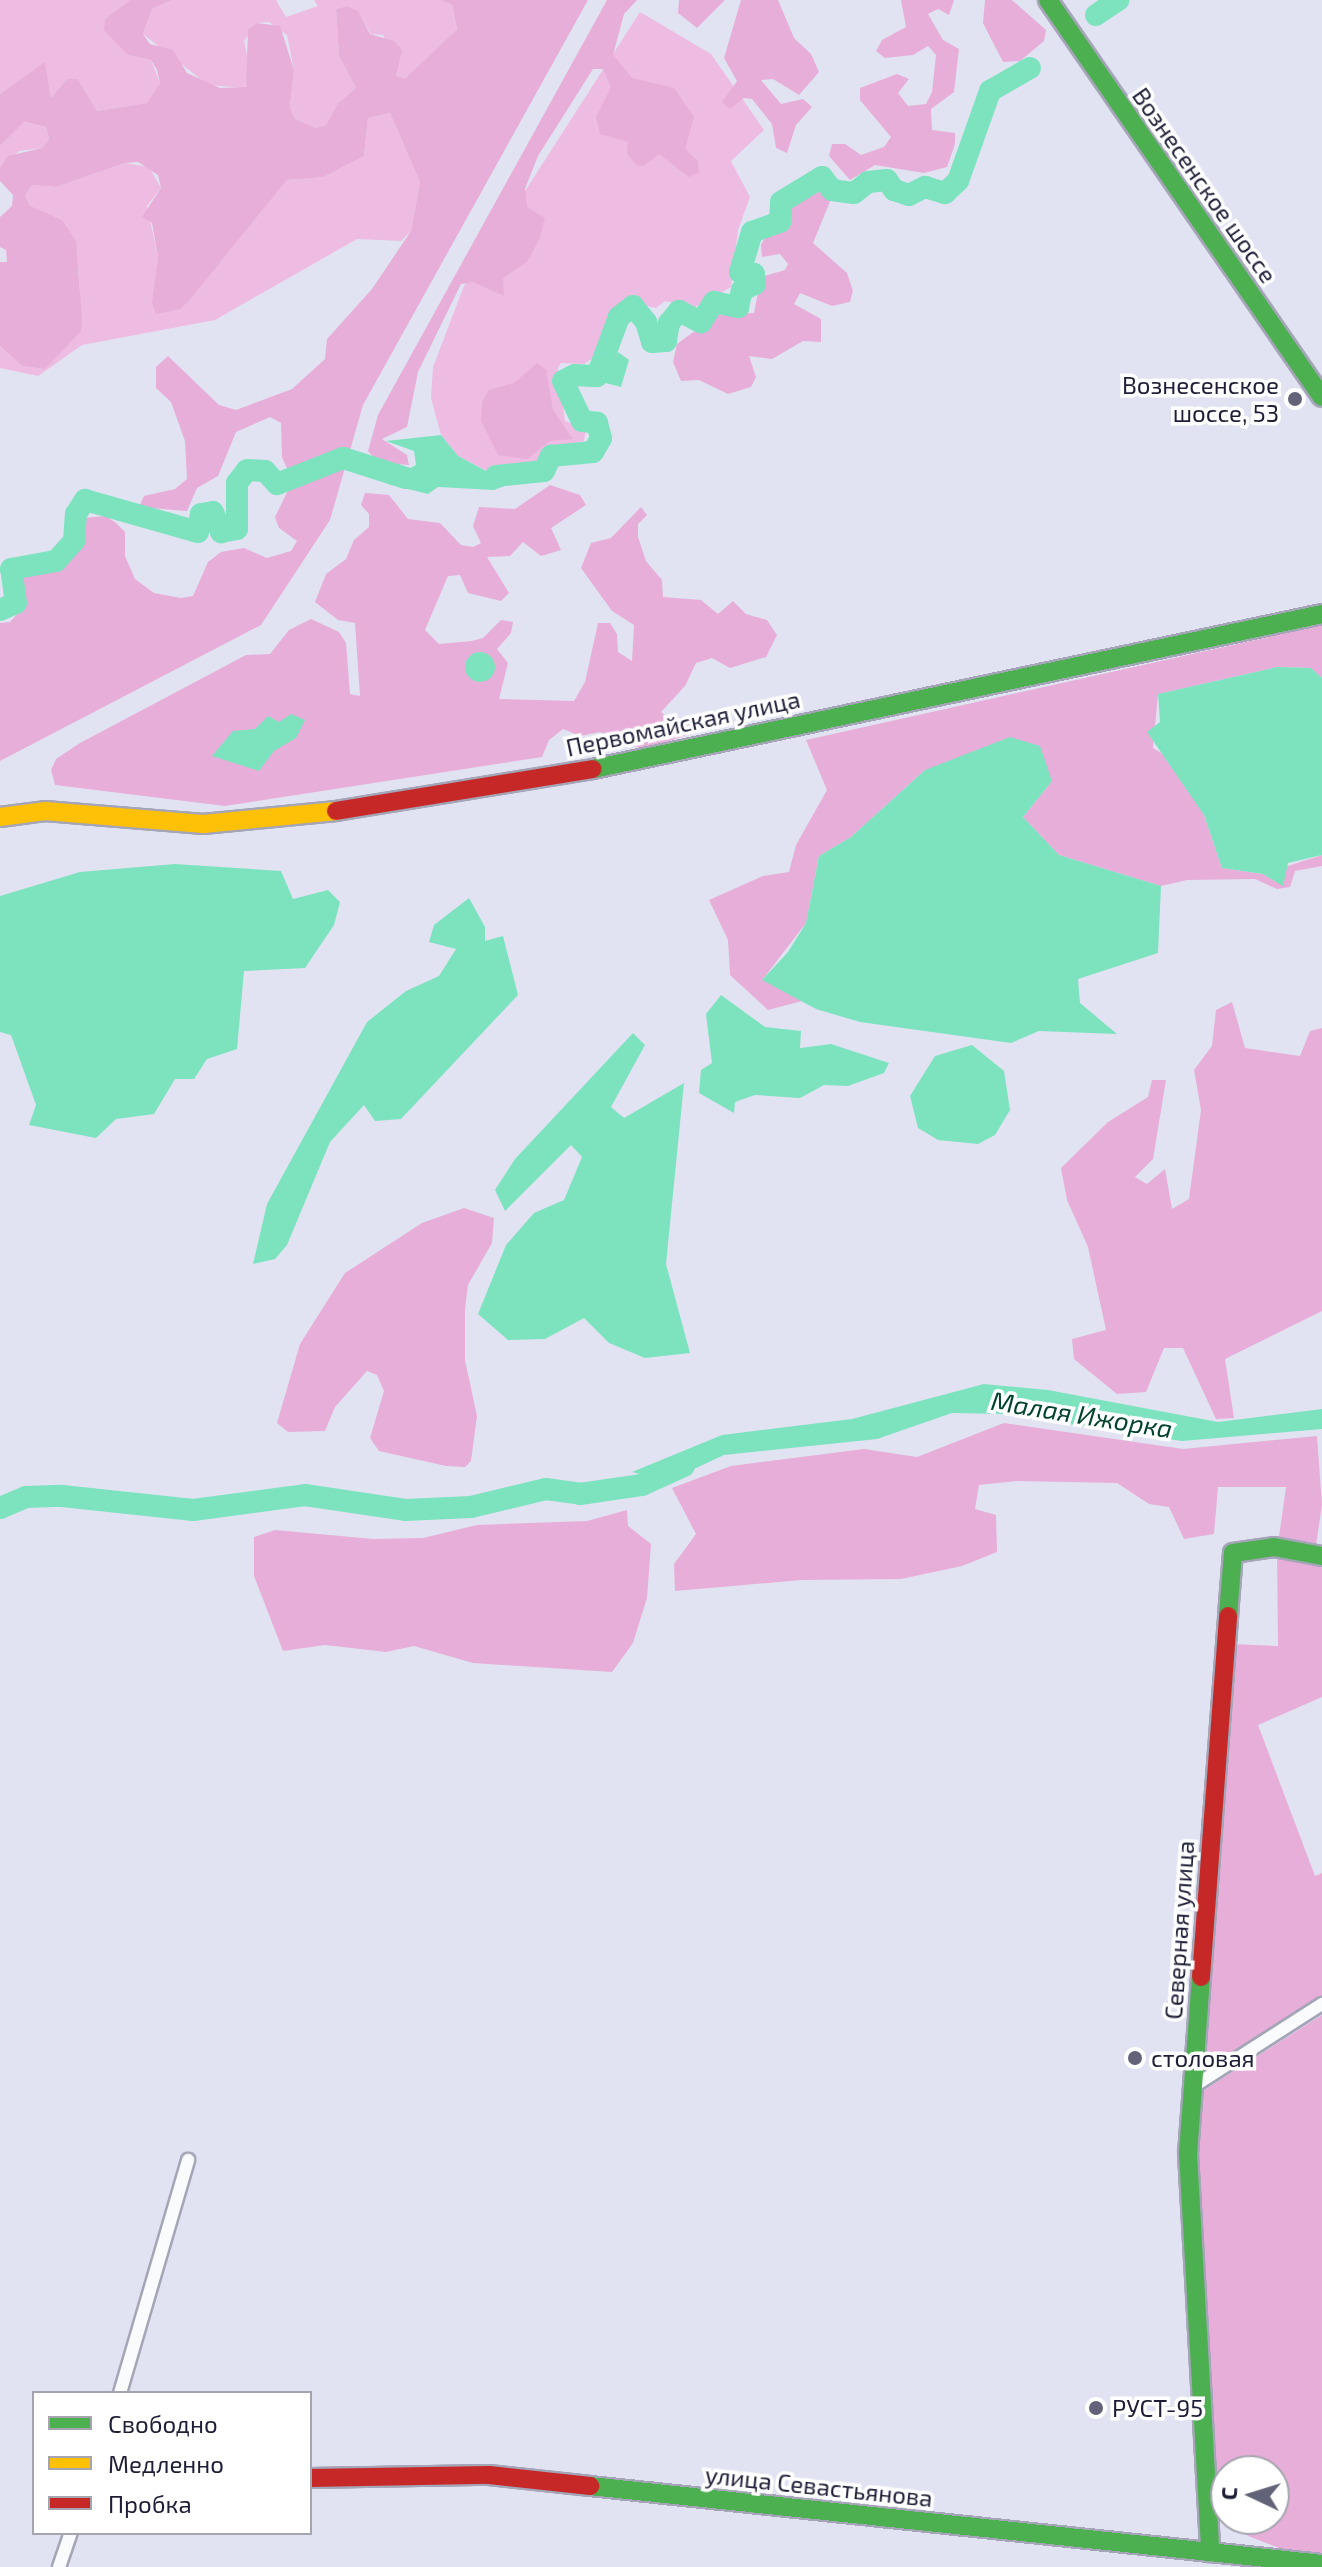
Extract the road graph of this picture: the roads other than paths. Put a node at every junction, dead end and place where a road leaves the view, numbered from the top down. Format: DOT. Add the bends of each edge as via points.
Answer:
graph roads {
  1 [pos="1048,0"];
  2 [pos="1322,397"];
  3 [pos="1322,614"];
  4 [pos="0,817"];
  5 [pos="1322,1556"];
  6 [pos="1322,2004"];
  7 [pos="1191,2088"];
  8 [pos="188,2160"];
  9 [pos="121,2391"];
  10 [pos="312,2478"];
  11 [pos="70,2535"];
  12 [pos="1210,2552"];
  13 [pos="1322,2564"];
  14 [pos="59,2567"];
  1 -- 2 [label="street, Вознесенское шоссе"];
  3 -- 4 [label="street, Первомайская улица" via="770,728 633,762 309,816 203,824 45,811"];
  5 -- 7 [label="street, Северная улица" via="1274,1547 1233,1553"];
  6 -- 7 [label="street"];
  7 -- 12 [label="street, Северная улица" via="1188,2153"];
  8 -- 9 [label="street"];
  10 -- 12 [label="street, улица Севастьянова" via="489,2475"];
  11 -- 14 [label="street"];
  12 -- 13 [label="street, улица Севастьянова"];
}
